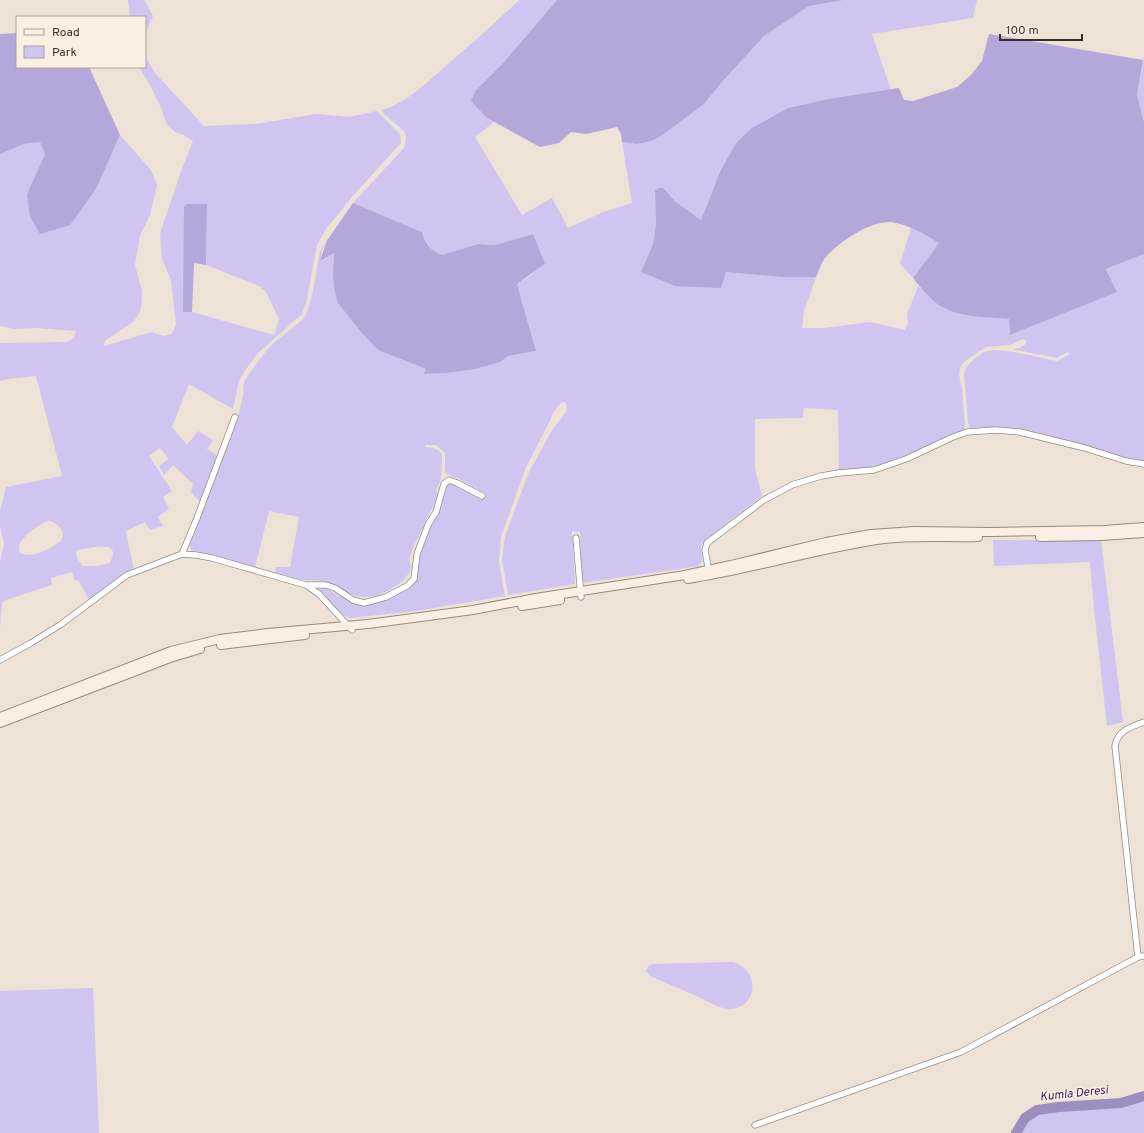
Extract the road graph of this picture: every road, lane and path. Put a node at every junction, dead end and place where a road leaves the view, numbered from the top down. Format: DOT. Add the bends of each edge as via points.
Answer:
graph roads {
  1 [pos="234,417"];
  2 [pos="1144,464"];
  3 [pos="482,496"];
  4 [pos="1144,527"];
  5 [pos="1144,533"];
  6 [pos="576,538"];
  7 [pos="182,554"];
  8 [pos="710,573"];
  9 [pos="306,585"];
  10 [pos="580,594"];
  11 [pos="350,628"];
  12 [pos="0,660"];
  13 [pos="0,717"];
  14 [pos="1144,722"];
  15 [pos="0,723"];
  16 [pos="1141,956"];
  17 [pos="755,1125"];
  1 -- 7 [label="street"];
  2 -- 8 [label="street" via="1020,432 967,432 882,468 821,476 778,491 707,542 705,550"];
  3 -- 9 [label="street" via="449,480 444,484 436,512 417,554 414,579 407,586 386,597 364,603 326,585"];
  4 -- 8 [label="main road" via="1036,532 892,532 826,542"];
  5 -- 8 [label="main road" via="1101,536 885,539"];
  6 -- 10 [label="street"];
  7 -- 9 [label="street" via="212,558"];
  7 -- 12 [label="street" via="127,576 60,625"];
  8 -- 10 [label="main road"];
  9 -- 11 [label="street" via="319,594"];
  10 -- 11 [label="main road"];
  11 -- 13 [label="main road" via="220,639 171,651"];
  11 -- 15 [label="main road" via="198,649"];
  14 -- 16 [label="street" via="1120,733 1115,746"];
  16 -- 17 [label="street" via="961,1052"];
}
